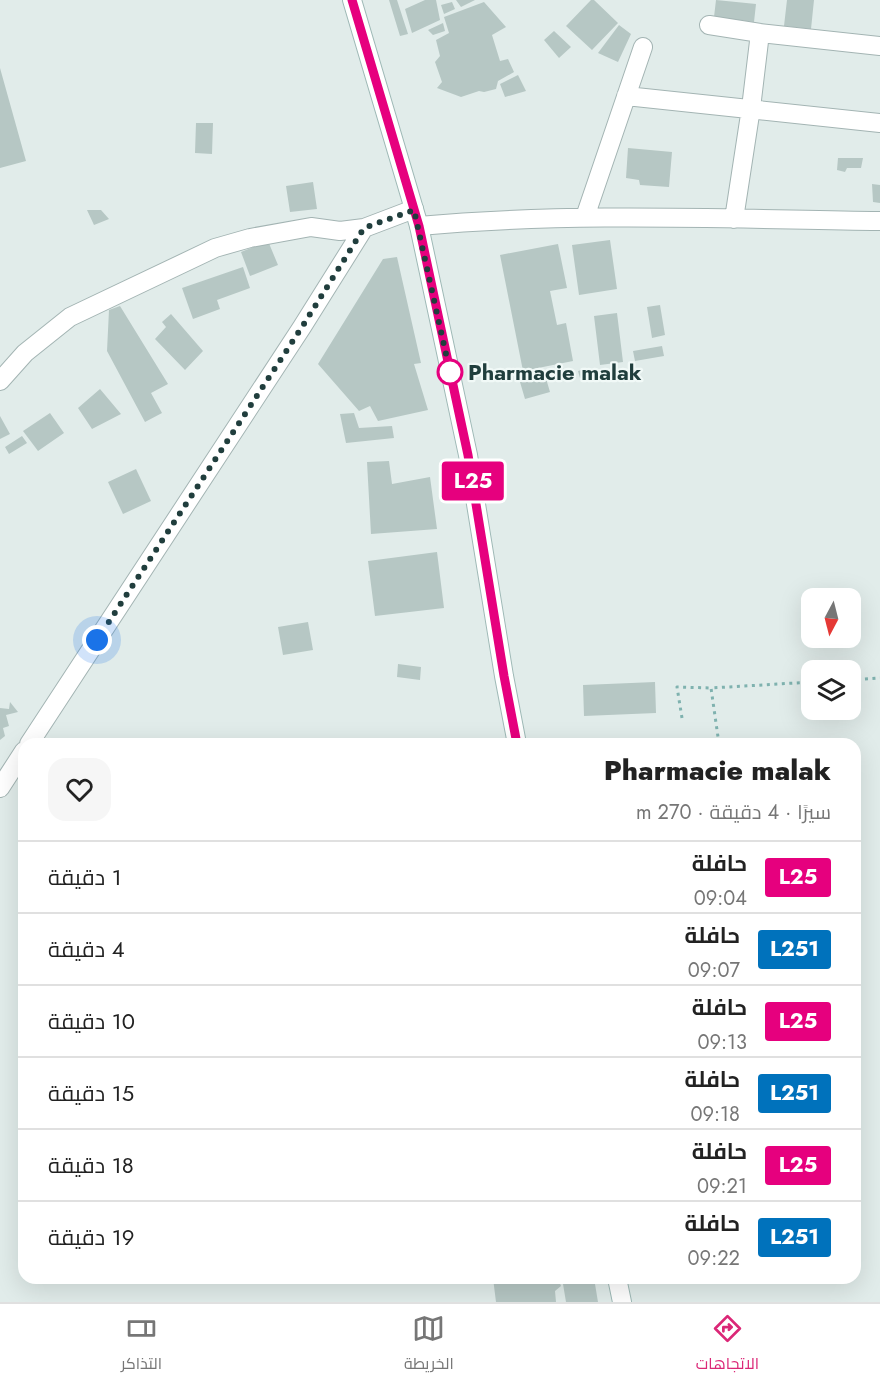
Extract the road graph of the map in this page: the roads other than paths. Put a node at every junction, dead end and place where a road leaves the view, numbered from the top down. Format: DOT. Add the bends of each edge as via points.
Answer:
graph roads {
  1 [pos="352,0"];
  2 [pos="709,24"];
  3 [pos="760,33"];
  4 [pos="880,46"];
  5 [pos="643,47"];
  6 [pos="626,96"];
  7 [pos="751,108"];
  8 [pos="880,123"];
  9 [pos="585,217"];
  10 [pos="416,218"];
  11 [pos="734,219"];
  12 [pos="880,222"];
  13 [pos="364,228"];
  14 [pos="0,381"];
  15 [pos="33,738"];
  16 [pos="516,738"];
  17 [pos="18,760"];
  18 [pos="0,788"];
  19 [pos="618,1284"];
  20 [pos="622,1302"];
  1 -- 10 [label="street"];
  2 -- 3 [label="street"];
  3 -- 4 [label="street"];
  3 -- 7 [label="street"];
  5 -- 6 [label="street"];
  6 -- 7 [label="street"];
  6 -- 9 [label="street"];
  7 -- 8 [label="street"];
  7 -- 11 [label="street"];
  9 -- 10 [label="street"];
  9 -- 11 [label="street"];
  10 -- 13 [label="street"];
  10 -- 16 [label="street" via="468,455"];
  11 -- 12 [label="street"];
  13 -- 14 [label="street" via="340,231 310,227 215,248 70,317 25,353"];
  13 -- 15 [label="street"];
  17 -- 18 [label="street"];
  19 -- 20 [label="street"];
}
